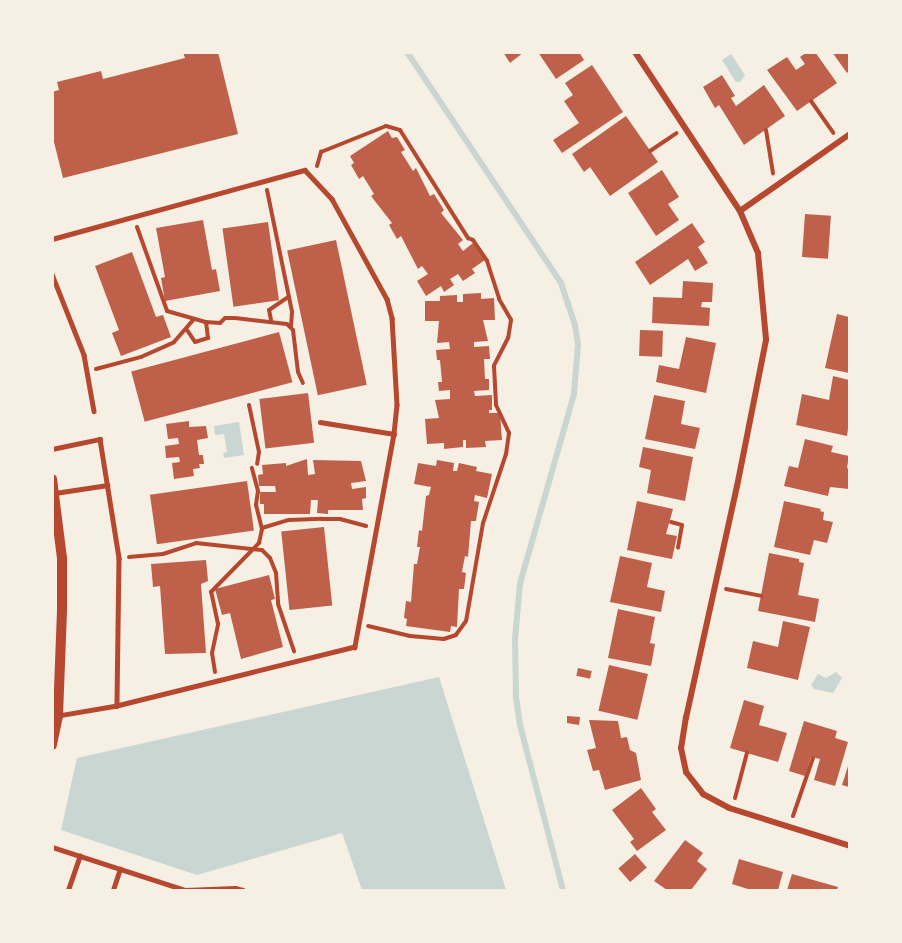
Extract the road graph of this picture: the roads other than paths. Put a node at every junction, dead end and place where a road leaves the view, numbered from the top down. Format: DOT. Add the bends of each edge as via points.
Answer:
graph roads {
  1 [pos="635,52"];
  2 [pos="849,134"];
  3 [pos="740,211"];
  4 [pos="52,239"];
  5 [pos="52,274"];
  6 [pos="94,411"];
  7 [pos="320,423"];
  8 [pos="394,434"];
  9 [pos="52,449"];
  10 [pos="52,479"];
  11 [pos="107,485"];
  12 [pos="55,493"];
  13 [pos="56,522"];
  14 [pos="117,706"];
  15 [pos="58,716"];
  16 [pos="52,745"];
  17 [pos="849,846"];
  18 [pos="52,847"];
  19 [pos="80,856"];
  20 [pos="120,869"];
  21 [pos="68,891"];
  22 [pos="113,891"];
  23 [pos="243,891"];
  1 -- 3 [label="street"];
  2 -- 3 [label="street"];
  3 -- 17 [label="street" via="758,253 766,340 681,748 686,772 704,794 731,809"];
  4 -- 8 [label="lane" via="305,170 332,199 373,271 392,318"];
  5 -- 6 [label="lane" via="84,355"];
  7 -- 8 [label="lane"];
  8 -- 14 [label="lane" via="355,647"];
  9 -- 11 [label="lane" via="100,439"];
  10 -- 12 [label="street"];
  11 -- 12 [label="lane"];
  11 -- 14 [label="lane" via="119,558"];
  12 -- 13 [label="street"];
  13 -- 15 [label="street" via="62,611"];
  14 -- 15 [label="lane"];
  15 -- 16 [label="street"];
  18 -- 19 [label="lane"];
  19 -- 20 [label="lane"];
  19 -- 21 [label="lane"];
  20 -- 22 [label="lane"];
  20 -- 23 [label="lane" via="185,890"];
}
